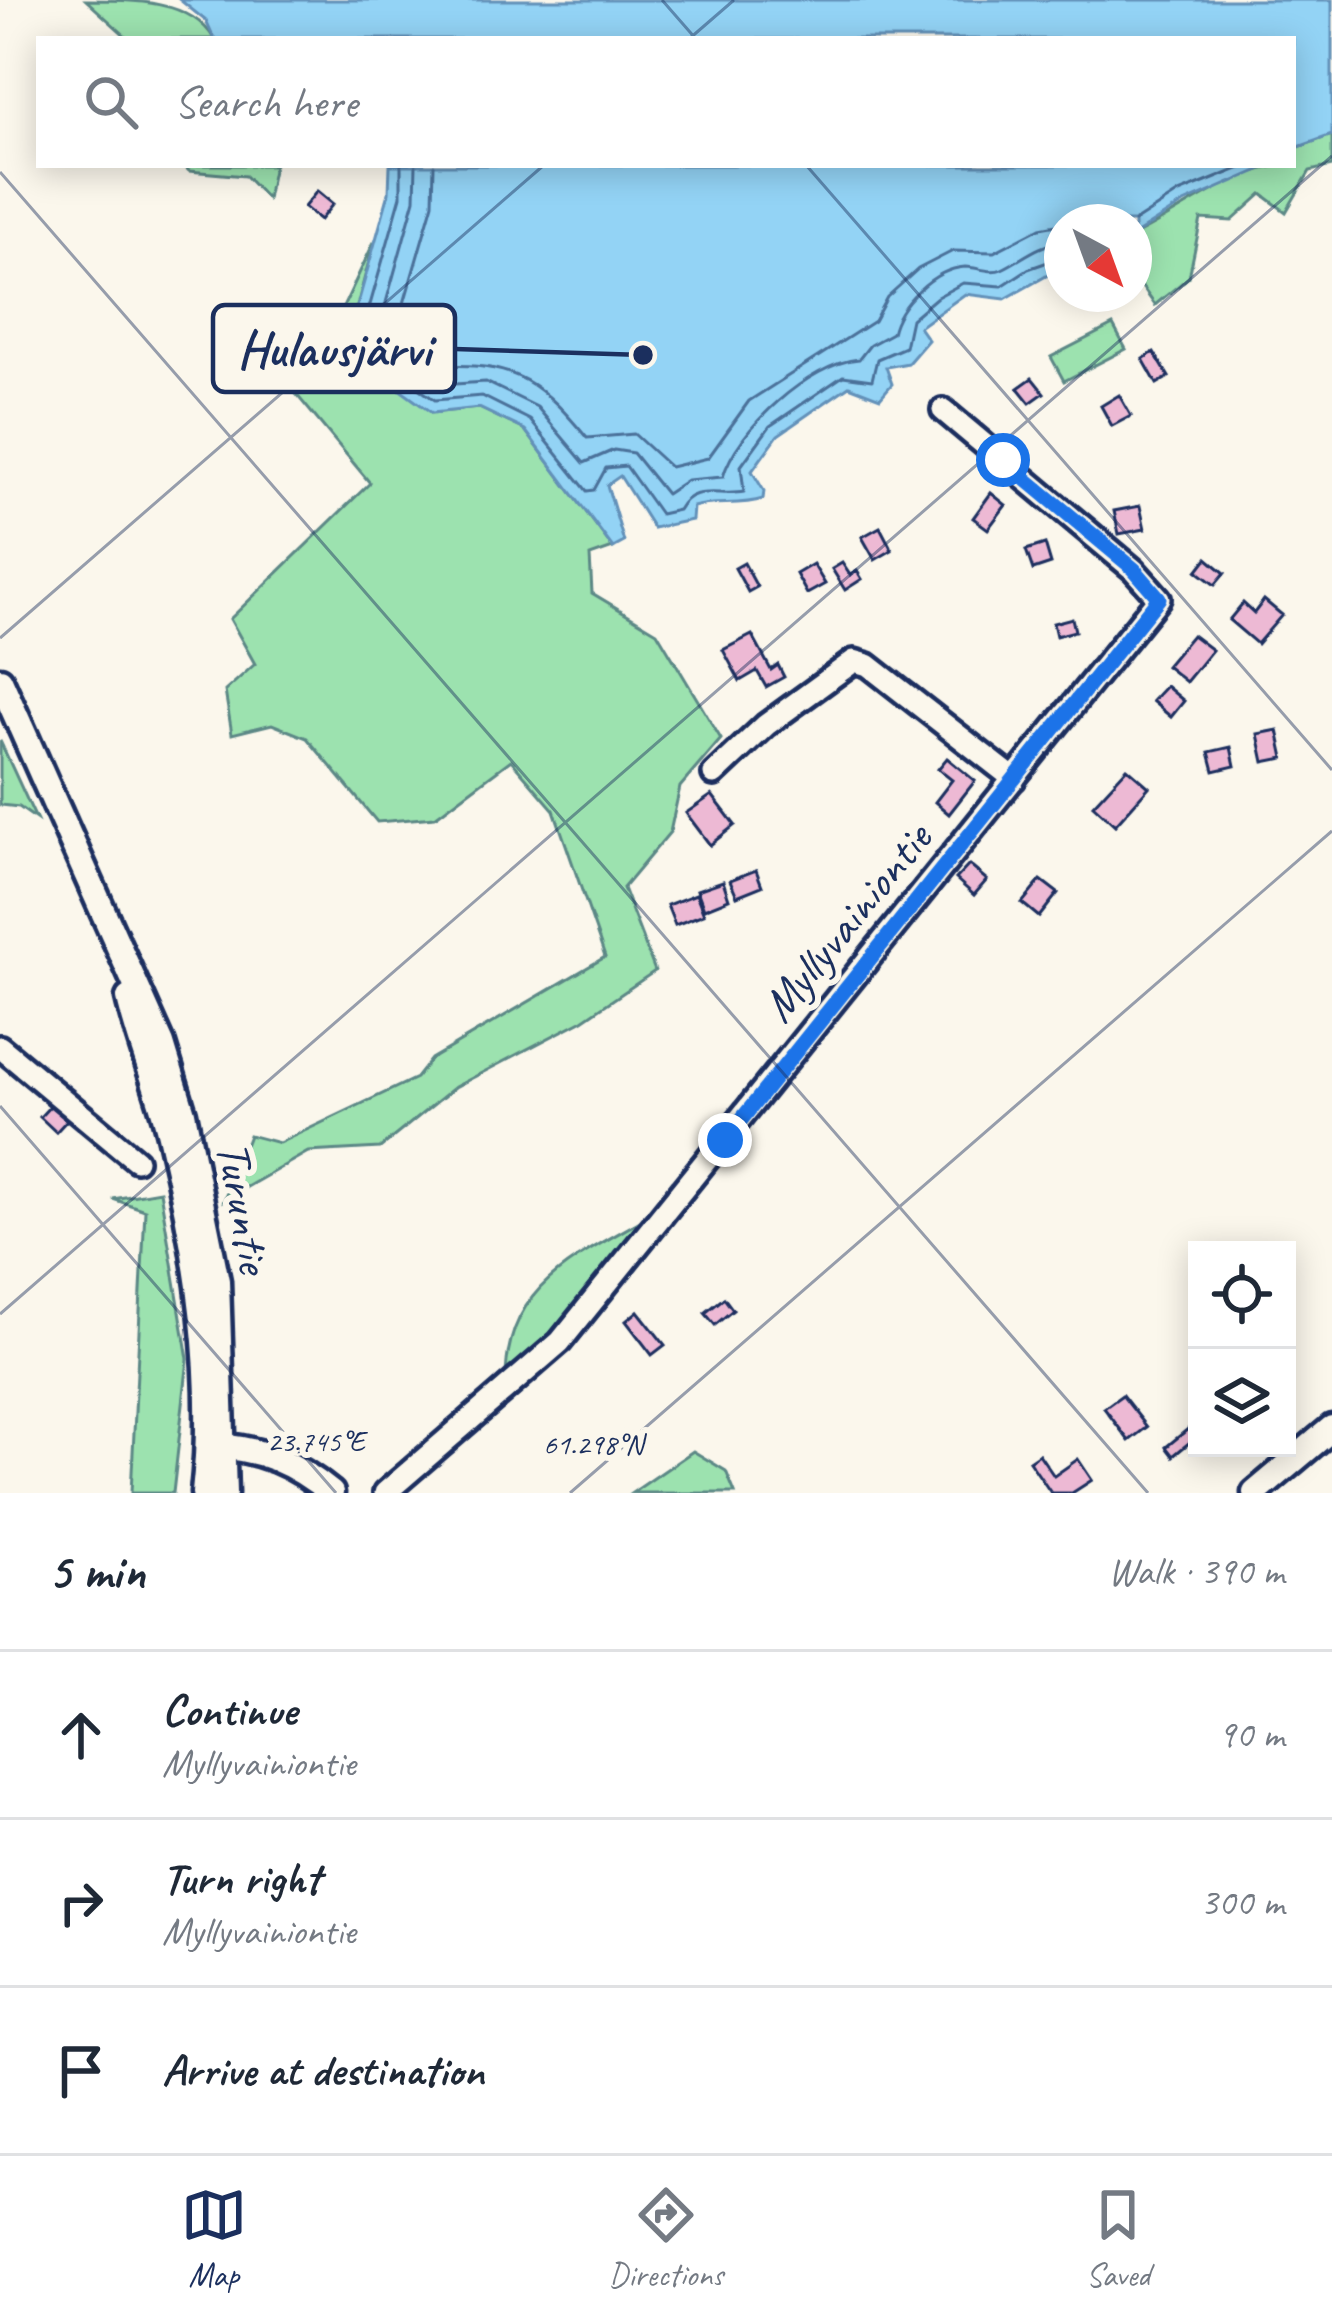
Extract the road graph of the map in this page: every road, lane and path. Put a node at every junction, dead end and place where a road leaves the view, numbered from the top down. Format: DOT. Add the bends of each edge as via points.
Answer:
graph roads {
  1 [pos="943,410"];
  2 [pos="0,680"];
  3 [pos="714,774"];
  4 [pos="1015,779"];
  5 [pos="0,1048"];
  6 [pos="136,1160"];
  7 [pos="1332,1428"];
  8 [pos="217,1447"];
  9 [pos="204,1493"];
  10 [pos="224,1493"];
  11 [pos="331,1493"];
  12 [pos="385,1493"];
  13 [pos="1255,1493"];
  1 -- 4 [label="street, Myllyvainiontie" via="1159,593"];
  2 -- 8 [label="main road, Turuntie" via="162,1044 198,1170 217,1280"];
  3 -- 4 [label="street" via="854,661"];
  4 -- 12 [label="street, Myllyvainiontie" via="560,1342"];
  5 -- 6 [label="street"];
  7 -- 13 [label="main road"];
  8 -- 9 [label="main road, Turuntie"];
  8 -- 10 [label="main road, Turuntie"];
  8 -- 11 [label="main road" via="258,1450"];
}
